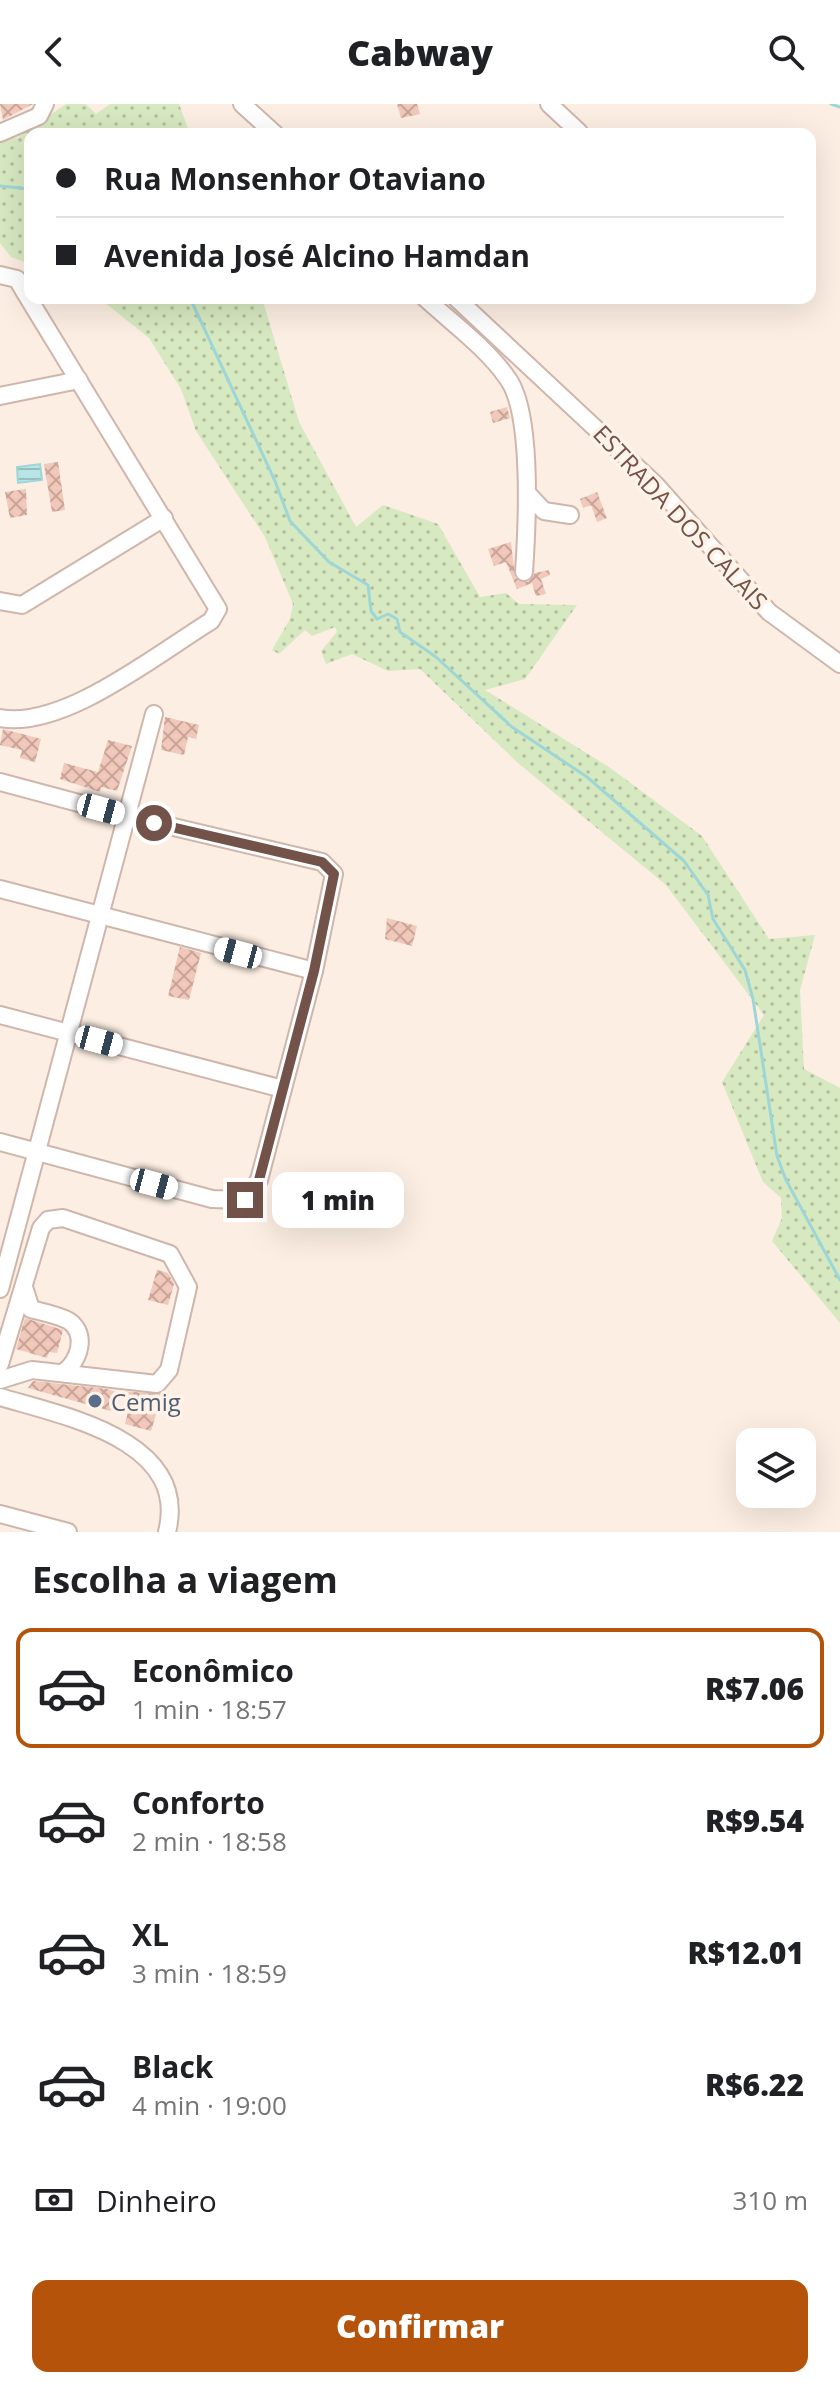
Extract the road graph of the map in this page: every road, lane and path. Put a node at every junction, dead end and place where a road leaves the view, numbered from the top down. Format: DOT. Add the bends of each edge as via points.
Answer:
graph roads {
  1 [pos="45,104"];
  2 [pos="242,104"];
  3 [pos="549,104"];
  4 [pos="268,128"];
  5 [pos="575,128"];
  6 [pos="0,133"];
  7 [pos="0,275"];
  8 [pos="24,290"];
  9 [pos="32,304"];
  10 [pos="431,304"];
  11 [pos="462,304"];
  12 [pos="538,374"];
  13 [pos="79,380"];
  14 [pos="0,396"];
  15 [pos="520,404"];
  16 [pos="528,494"];
  17 [pos="570,515"];
  18 [pos="164,518"];
  19 [pos="524,572"];
  20 [pos="0,601"];
  21 [pos="840,664"];
  22 [pos="154,714"];
  23 [pos="0,718"];
  24 [pos="0,782"];
  25 [pos="127,816"];
  26 [pos="0,889"];
  27 [pos="100,915"];
  28 [pos="314,971"];
  29 [pos="0,1015"];
  30 [pos="69,1033"];
  31 [pos="283,1089"];
  32 [pos="0,1142"];
  33 [pos="37,1152"];
  34 [pos="3,1267"];
  35 [pos="24,1285"];
  36 [pos="0,1289"];
  37 [pos="0,1364"];
  38 [pos="64,1372"];
  39 [pos="0,1380"];
  40 [pos="0,1397"];
  41 [pos="0,1514"];
  42 [pos="68,1532"];
  43 [pos="167,1532"];
  1 -- 6 [label="street" via="39,116"];
  2 -- 4 [label="street"];
  3 -- 5 [label="street"];
  7 -- 8 [label="street" via="17,279"];
  9 -- 13 [label="street"];
  10 -- 15 [label="street" via="494,362"];
  11 -- 12 [label="street, ESTRADA DOS CALAIS"];
  12 -- 15 [label="street"];
  12 -- 21 [label="street, ESTRADA DOS CALAIS" via="655,484 769,612"];
  13 -- 14 [label="street"];
  13 -- 18 [label="street"];
  15 -- 16 [label="street"];
  16 -- 17 [label="street" via="544,511"];
  16 -- 19 [label="street"];
  18 -- 20 [label="street" via="22,605"];
  18 -- 23 [label="street" via="214,598 218,609 211,621 66,710 25,720"];
  22 -- 25 [label="street"];
  24 -- 25 [label="street"];
  25 -- 27 [label="street"];
  25 -- 28 [label="street" via="322,862 332,869 334,882"];
  26 -- 27 [label="street"];
  27 -- 28 [label="street"];
  27 -- 30 [label="street"];
  28 -- 31 [label="street"];
  29 -- 30 [label="street"];
  30 -- 31 [label="street"];
  30 -- 33 [label="street"];
  31 -- 33 [label="street" via="259,1180 245,1200 212,1199"];
  32 -- 33 [label="street"];
  33 -- 34 [label="street"];
  34 -- 36 [label="street"];
  35 -- 37 [label="street"];
  35 -- 38 [label="street" via="31,1309 70,1322 77,1333 77,1359"];
  35 -- 38 [label="street" via="41,1228 54,1218 170,1254 188,1287 162,1381 140,1384"];
  38 -- 39 [label="street" via="32,1370"];
  40 -- 43 [label="street" via="89,1423 141,1452 167,1493 172,1512"];
  41 -- 42 [label="street"];
}
